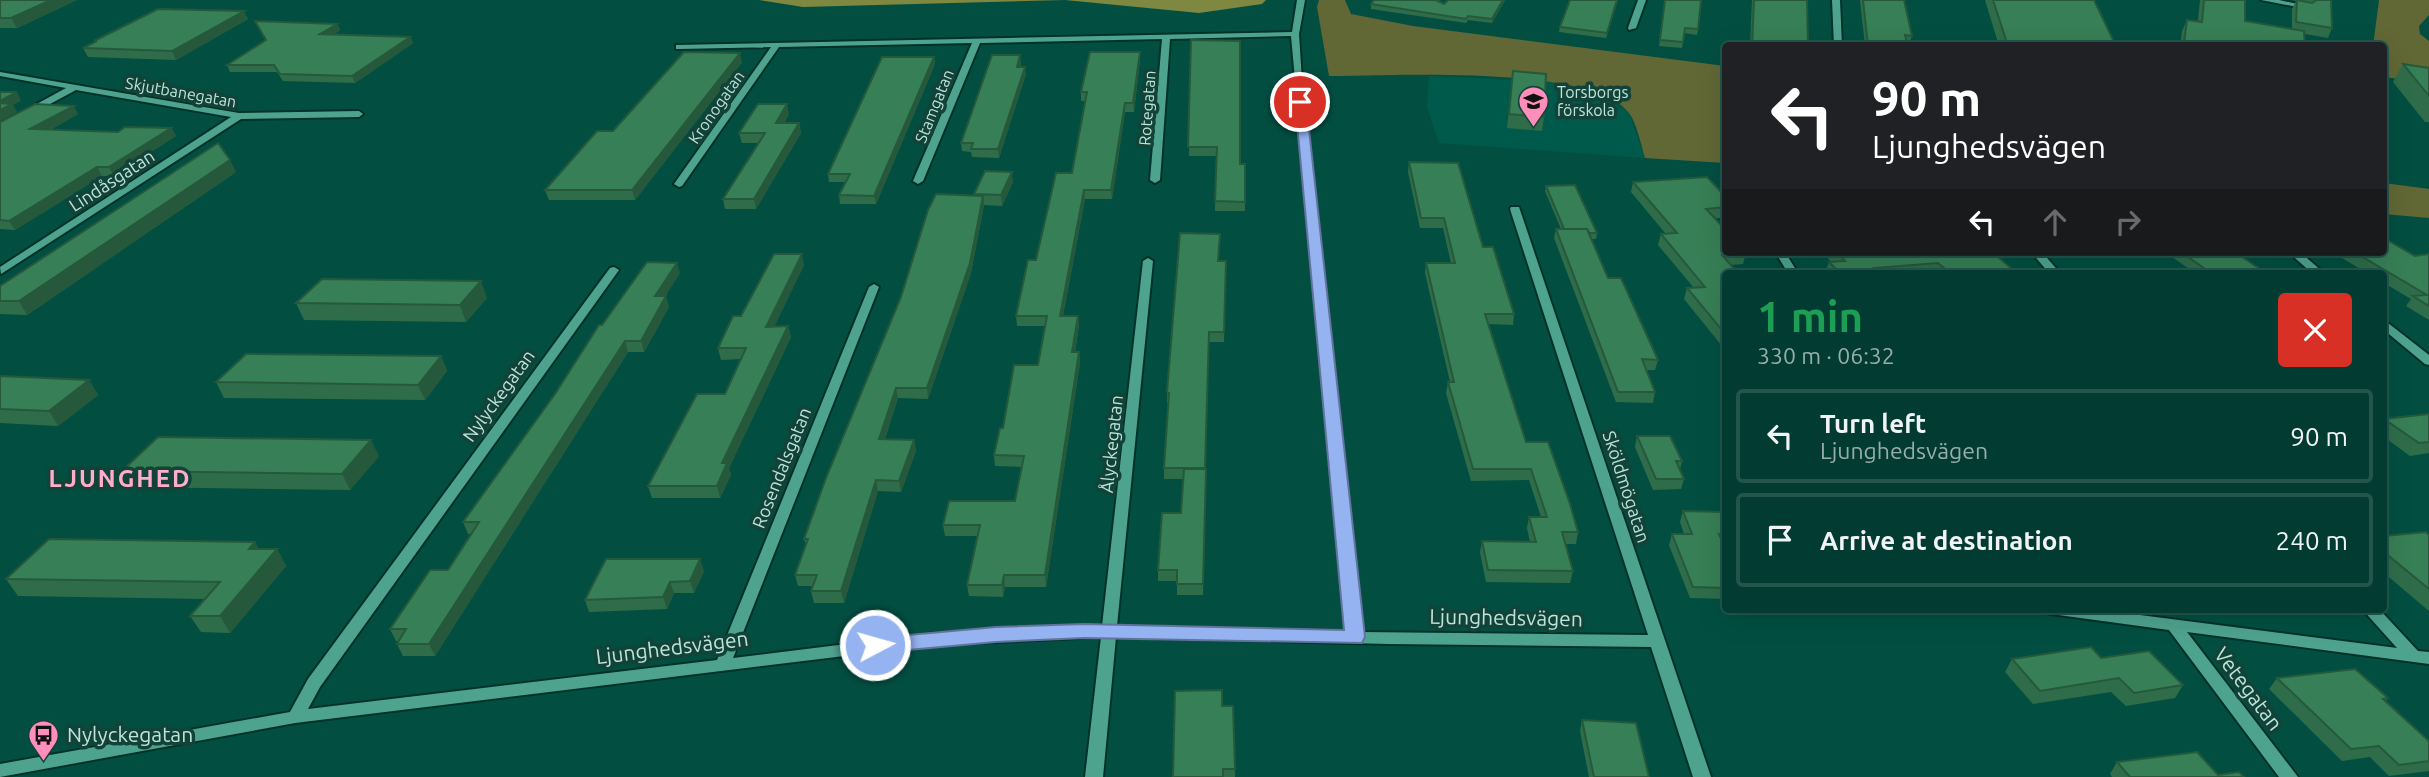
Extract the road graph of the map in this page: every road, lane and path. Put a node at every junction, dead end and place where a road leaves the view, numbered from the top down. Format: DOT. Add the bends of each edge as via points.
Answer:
graph roads {
  1 [pos="1301,0"];
  2 [pos="1642,0"];
  3 [pos="1836,0"];
  4 [pos="2265,0"];
  5 [pos="2308,7"];
  6 [pos="1632,28"];
  7 [pos="1295,34"];
  8 [pos="1166,38"];
  9 [pos="976,42"];
  10 [pos="1838,42"];
  11 [pos="776,46"];
  12 [pos="679,47"];
  13 [pos="0,74"];
  14 [pos="75,87"];
  15 [pos="359,114"];
  16 [pos="239,116"];
  17 [pos="0,128"];
  18 [pos="1156,180"];
  19 [pos="918,181"];
  20 [pos="678,184"];
  21 [pos="1515,209"];
  22 [pos="2040,256"];
  23 [pos="2297,256"];
  24 [pos="1148,261"];
  25 [pos="614,270"];
  26 [pos="2052,270"];
  27 [pos="2315,270"];
  28 [pos="1,271"];
  29 [pos="874,287"];
  30 [pos="2387,326"];
  31 [pos="2429,361"];
  32 [pos="2079,613"];
  33 [pos="2374,613"];
  34 [pos="2175,627"];
  35 [pos="1111,631"];
  36 [pos="1354,637"];
  37 [pos="1656,641"];
  38 [pos="2422,657"];
  39 [pos="723,663"];
  40 [pos="295,718"];
  41 [pos="0,771"];
  42 [pos="1094,777"];
  43 [pos="1702,777"];
  44 [pos="2289,777"];
  1 -- 7 [label="street"];
  2 -- 6 [label="street"];
  3 -- 10 [label="street"];
  4 -- 5 [label="street"];
  7 -- 8 [label="street"];
  7 -- 36 [label="street"];
  8 -- 9 [label="street"];
  8 -- 18 [label="street, Rotegatan"];
  9 -- 11 [label="street"];
  9 -- 19 [label="street, Stamgatan"];
  11 -- 12 [label="street"];
  11 -- 20 [label="street, Kronogatan"];
  13 -- 14 [label="street, Skjutbanegatan"];
  14 -- 16 [label="street, Skjutbanegatan"];
  14 -- 17 [label="street"];
  15 -- 16 [label="street, Skjutbanegatan"];
  16 -- 28 [label="street, Lindåsgatan"];
  21 -- 37 [label="street, Sköldmögatan"];
  22 -- 26 [label="street"];
  23 -- 27 [label="street"];
  24 -- 35 [label="street, Ålyckegatan"];
  25 -- 40 [label="street, Nylyckegatan" via="314,684"];
  29 -- 39 [label="street, Rosendalsgatan"];
  30 -- 31 [label="street"];
  32 -- 34 [label="street"];
  33 -- 38 [label="street"];
  34 -- 38 [label="street"];
  34 -- 44 [label="street, Vetegatan"];
  35 -- 36 [label="street, Ljunghedsvägen"];
  35 -- 39 [label="street, Ljunghedsvägen" via="935,639"];
  35 -- 42 [label="street, Ålyckegatan"];
  36 -- 37 [label="street, Ljunghedsvägen"];
  37 -- 43 [label="street, Sköldmögatan"];
  39 -- 40 [label="street, Ljunghedsvägen"];
  40 -- 41 [label="street, Ljunghedsvägen"];
}
